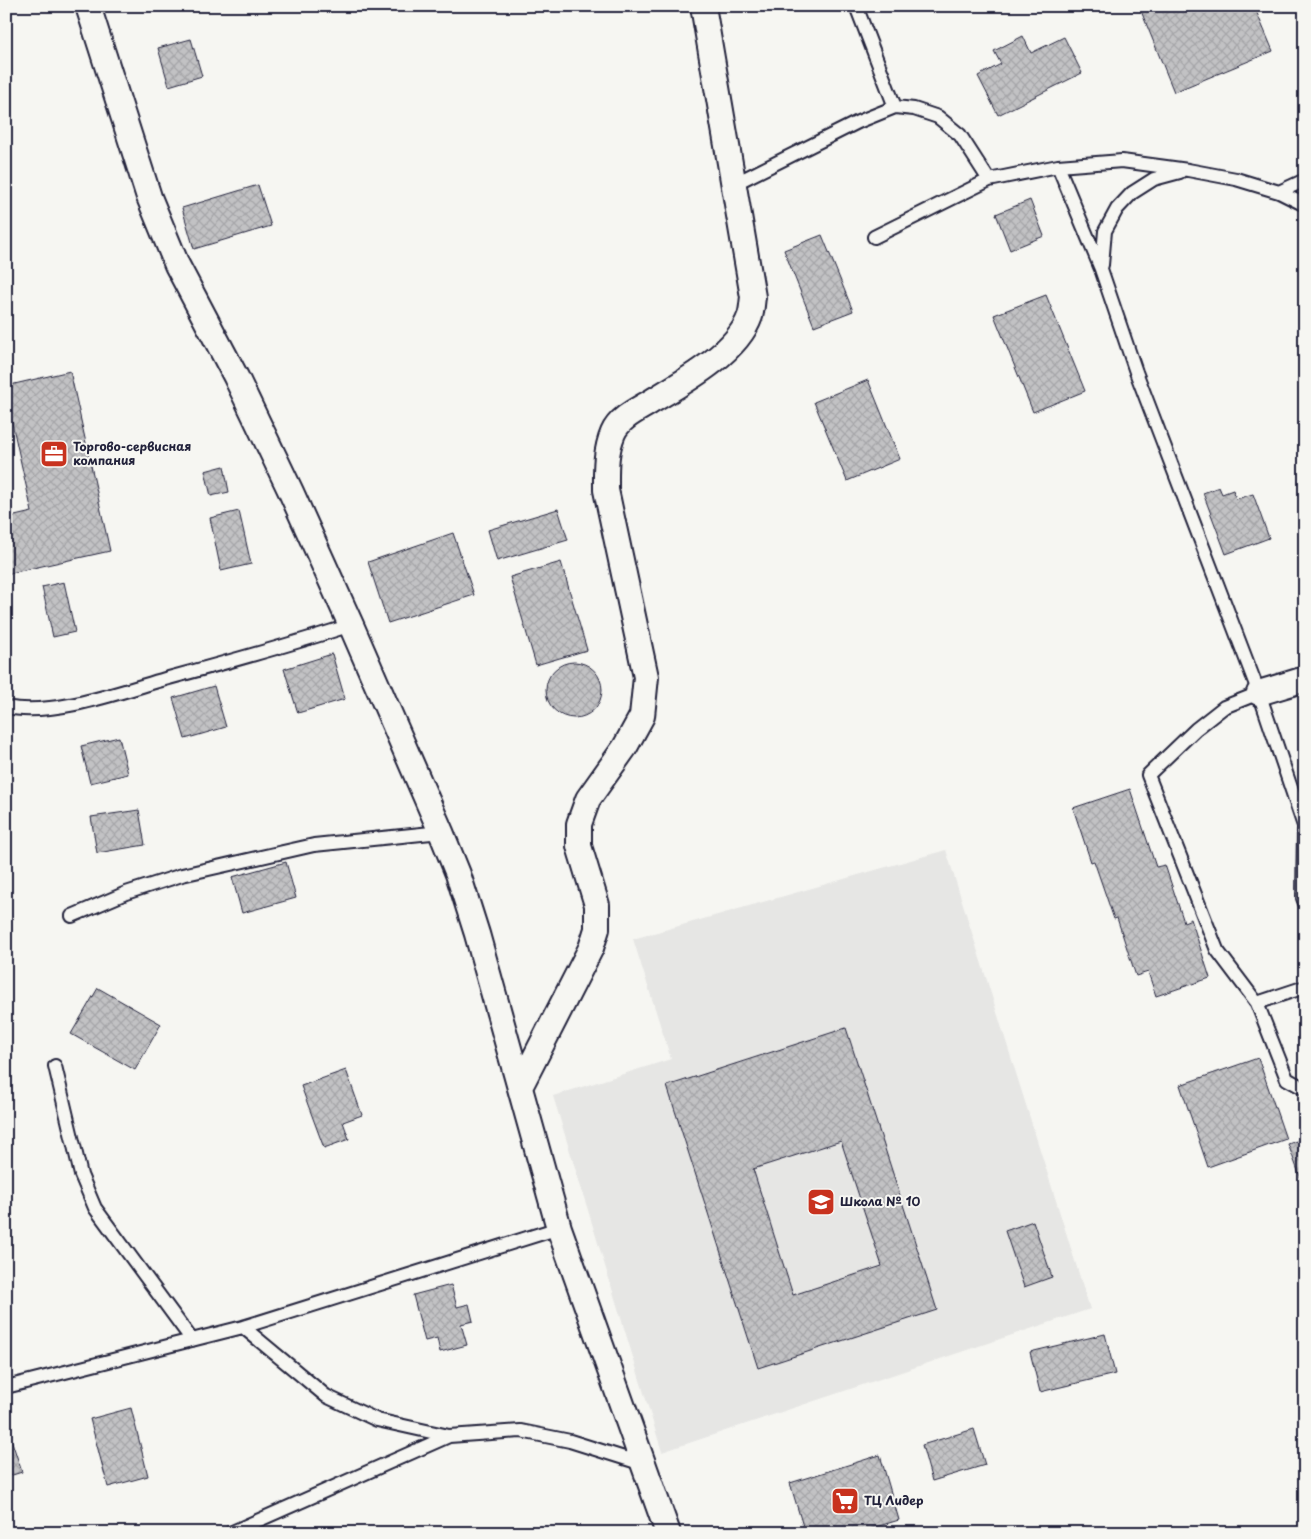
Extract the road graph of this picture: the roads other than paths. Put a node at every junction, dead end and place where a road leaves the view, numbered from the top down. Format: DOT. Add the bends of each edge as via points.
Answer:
graph roads {
  1 [pos="88,6"];
  2 [pos="704,6"];
  3 [pos="856,6"];
  4 [pos="895,107"];
  5 [pos="1058,166"];
  6 [pos="1188,170"];
  7 [pos="989,180"];
  8 [pos="1305,180"];
  9 [pos="734,184"];
  10 [pos="1279,192"];
  11 [pos="1305,205"];
  12 [pos="874,237"];
  13 [pos="1101,269"];
  14 [pos="351,625"];
  15 [pos="1305,679"];
  16 [pos="1259,693"];
  17 [pos="6,707"];
  18 [pos="1304,825"];
  19 [pos="442,832"];
  20 [pos="1305,903"];
  21 [pos="72,916"];
  22 [pos="1305,987"];
  23 [pos="1257,1003"];
  24 [pos="55,1066"];
  25 [pos="520,1087"];
  26 [pos="1305,1089"];
  27 [pos="559,1228"];
  28 [pos="243,1327"];
  29 [pos="192,1340"];
  30 [pos="6,1387"];
  31 [pos="449,1436"];
  32 [pos="643,1464"];
  33 [pos="230,1533"];
  34 [pos="668,1533"];
  1 -- 14 [label="street" via="149,197 174,256 253,412"];
  2 -- 9 [label="street"];
  3 -- 4 [label="lane"];
  4 -- 7 [label="lane" via="938,117 960,135"];
  4 -- 9 [label="lane"];
  5 -- 6 [label="lane" via="1122,161"];
  5 -- 7 [label="lane"];
  5 -- 13 [label="lane"];
  6 -- 10 [label="lane" via="1236,179"];
  6 -- 13 [label="lane" via="1154,179 1132,193 1117,209 1105,231"];
  7 -- 12 [label="lane"];
  8 -- 10 [label="lane"];
  9 -- 25 [label="street" via="753,297 750,315 741,334 694,376 628,415 613,432 606,459 606,490 646,677 642,716 625,747 588,799 579,824 579,846 597,905 597,929 591,948"];
  10 -- 11 [label="lane"];
  13 -- 16 [label="lane" via="1136,372"];
  14 -- 17 [label="lane" via="70,706 18,710"];
  14 -- 19 [label="street"];
  15 -- 16 [label="street"];
  16 -- 18 [label="lane"];
  16 -- 23 [label="lane" via="1224,707 1148,775 1216,950"];
  18 -- 20 [label="lane" via="1302,898"];
  19 -- 21 [label="lane" via="314,845 182,875 126,893"];
  19 -- 25 [label="street" via="477,934"];
  22 -- 23 [label="lane"];
  23 -- 26 [label="lane" via="1288,1079"];
  24 -- 29 [label="lane" via="80,1175 95,1208"];
  25 -- 27 [label="street"];
  27 -- 28 [label="lane"];
  27 -- 32 [label="street"];
  28 -- 29 [label="lane"];
  28 -- 31 [label="lane" via="326,1396 378,1420"];
  29 -- 30 [label="lane"];
  31 -- 32 [label="lane" via="521,1431 570,1441"];
  31 -- 33 [label="lane"];
  32 -- 34 [label="street"];
}
